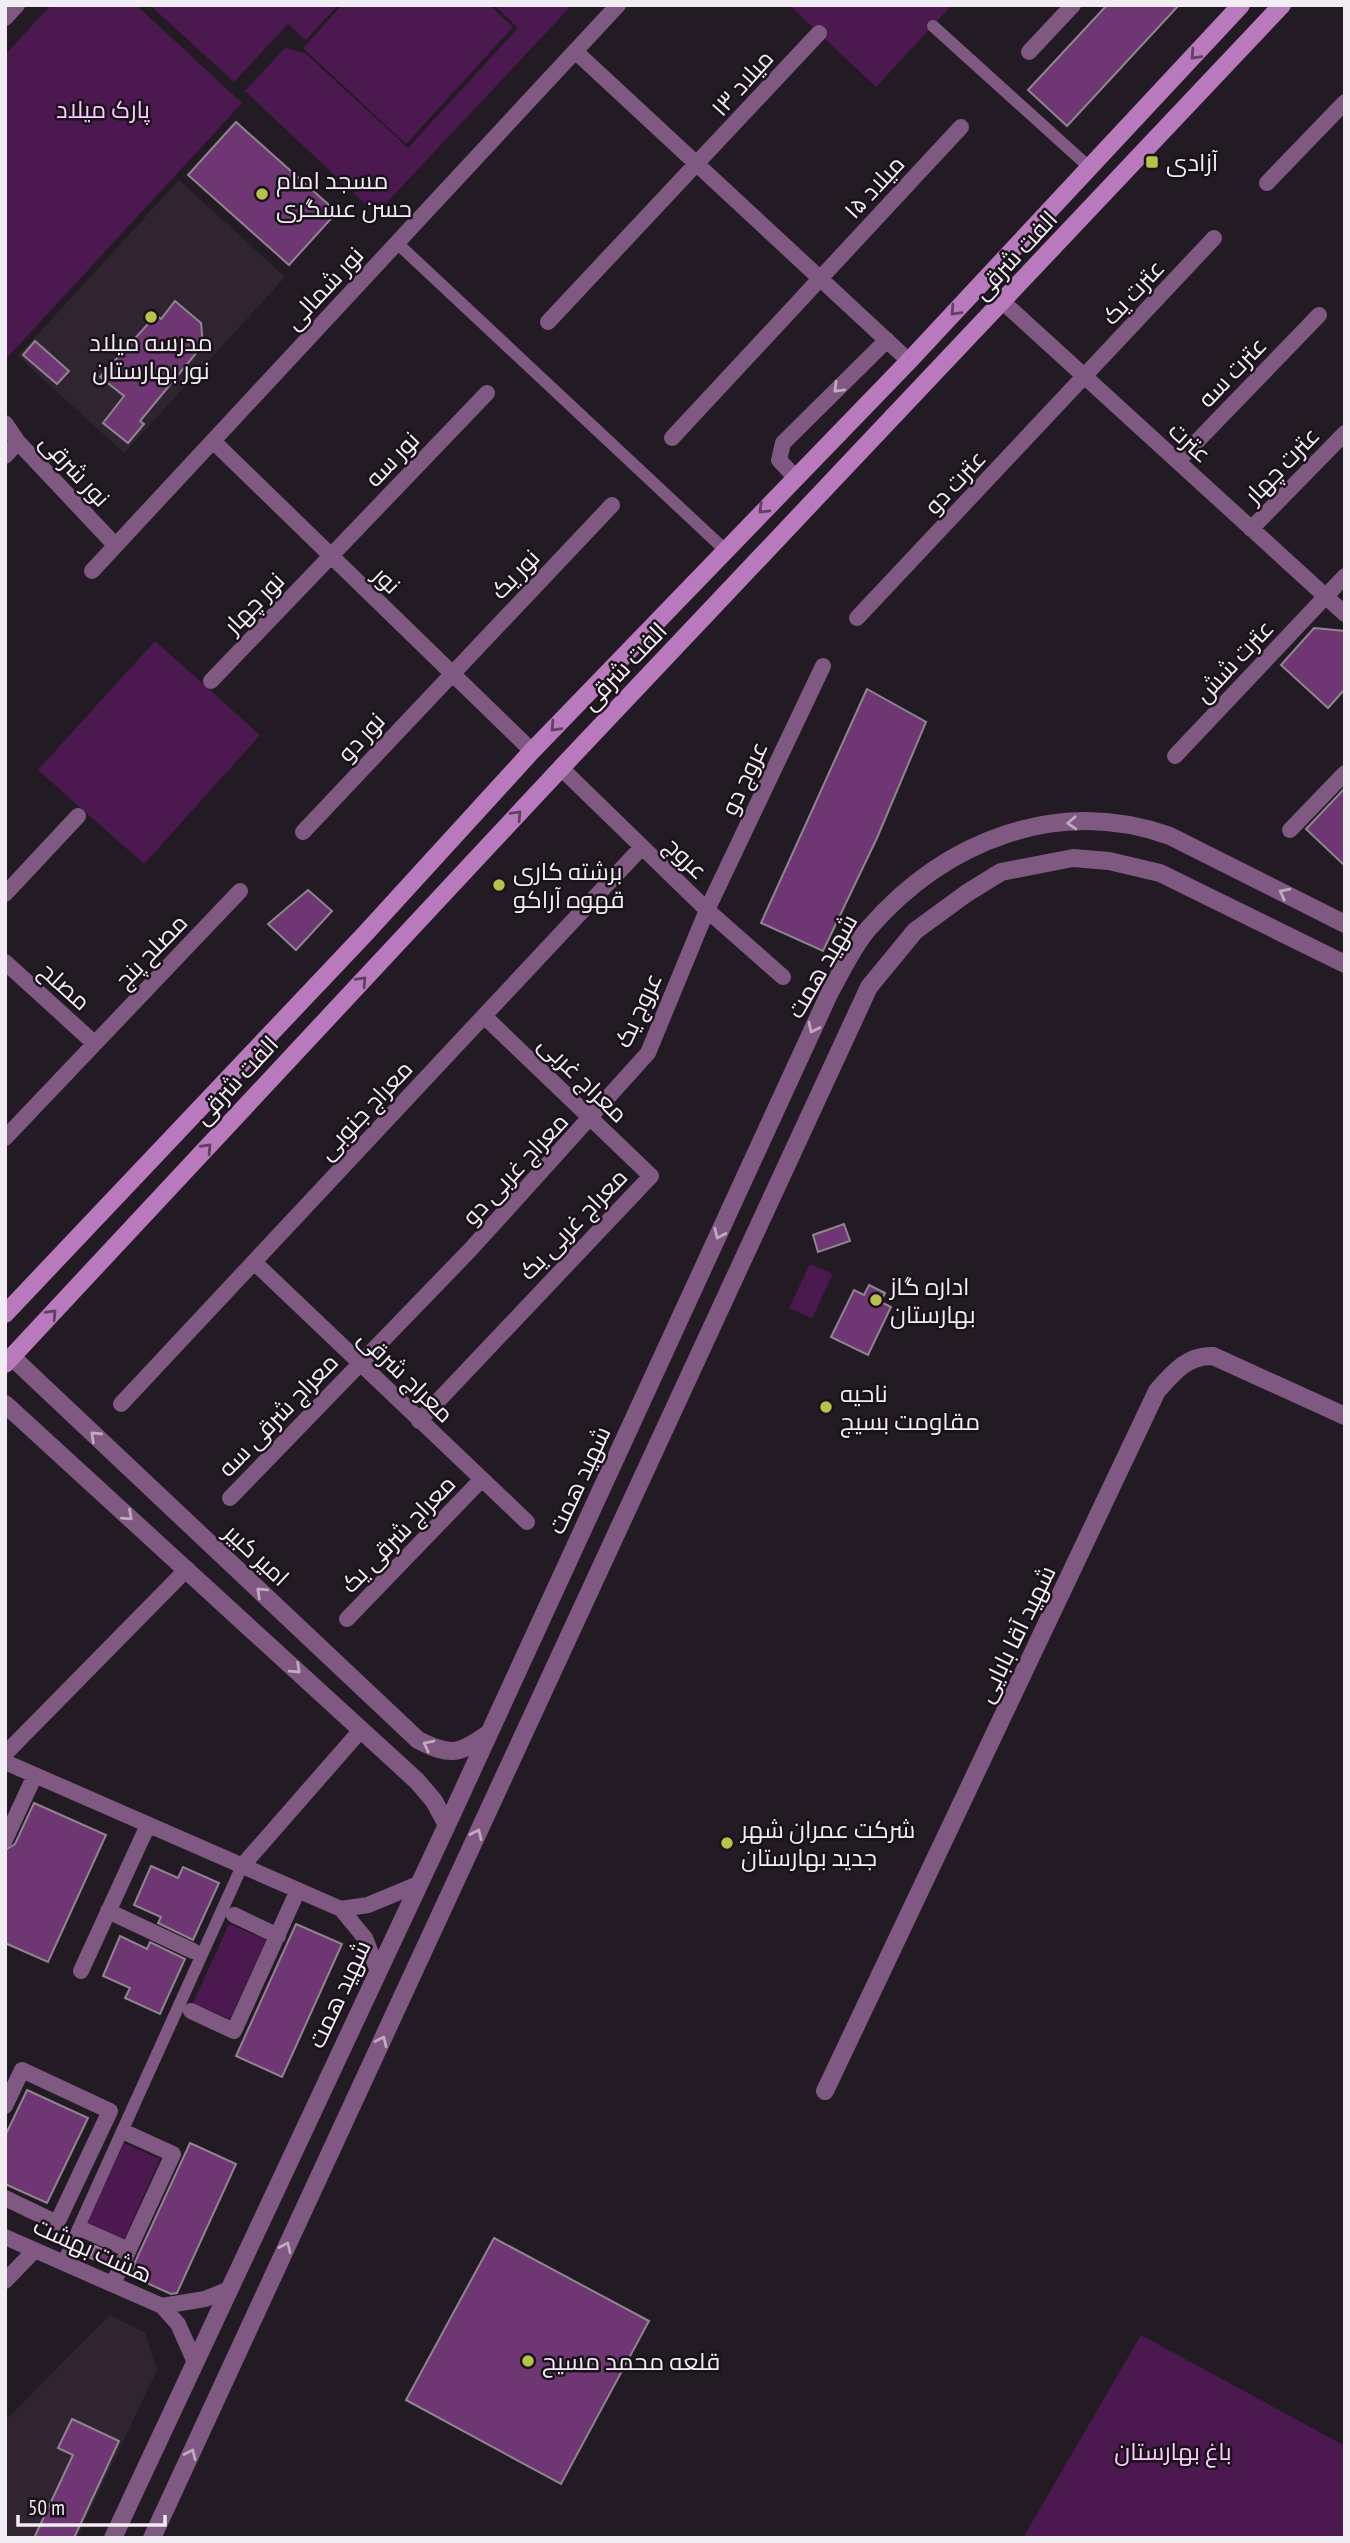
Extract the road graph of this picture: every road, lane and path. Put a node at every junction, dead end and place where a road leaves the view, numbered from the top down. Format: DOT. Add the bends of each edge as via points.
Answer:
graph roads {
  1 [pos="17,5"];
  2 [pos="618,5"];
  3 [pos="1073,5"];
  4 [pos="1241,5"];
  5 [pos="1282,5"];
  6 [pos="5,18"];
  7 [pos="933,26"];
  8 [pos="819,33"];
  9 [pos="575,51"];
  10 [pos="1030,52"];
  11 [pos="1345,103"];
  12 [pos="961,127"];
  13 [pos="699,164"];
  14 [pos="1089,167"];
  15 [pos="1267,183"];
  16 [pos="1214,238"];
  17 [pos="397,243"];
  18 [pos="821,278"];
  19 [pos="1004,303"];
  20 [pos="1319,315"];
  21 [pos="548,322"];
  22 [pos="887,340"];
  23 [pos="909,360"];
  24 [pos="1085,377"];
  25 [pos="487,393"];
  26 [pos="5,423"];
  27 [pos="1345,433"];
  28 [pos="672,438"];
  29 [pos="212,441"];
  30 [pos="18,442"];
  31 [pos="5,456"];
  32 [pos="1178,461"];
  33 [pos="795,477"];
  34 [pos="612,505"];
  35 [pos="1251,529"];
  36 [pos="115,545"];
  37 [pos="724,548"];
  38 [pos="330,556"];
  39 [pos="92,571"];
  40 [pos="1345,576"];
  41 [pos="1326,596"];
  42 [pos="1345,614"];
  43 [pos="857,618"];
  44 [pos="822,666"];
  45 [pos="452,673"];
  46 [pos="211,681"];
  47 [pos="532,751"];
  48 [pos="1175,757"];
  49 [pos="561,768"];
  50 [pos="1345,772"];
  51 [pos="79,816"];
  52 [pos="1290,830"];
  53 [pos="303,832"];
  54 [pos="642,847"];
  55 [pos="240,891"];
  56 [pos="5,894"];
  57 [pos="707,909"];
  58 [pos="1345,924"];
  59 [pos="5,962"];
  60 [pos="1345,964"];
  61 [pos="783,977"];
  62 [pos="484,1016"];
  63 [pos="94,1043"];
  64 [pos="592,1119"];
  65 [pos="5,1138"];
  66 [pos="651,1176"];
  67 [pos="254,1262"];
  68 [pos="5,1314"];
  69 [pos="7,1357"];
  70 [pos="360,1363"];
  71 [pos="5,1404"];
  72 [pos="121,1404"];
  73 [pos="1345,1416"];
  74 [pos="419,1421"];
  75 [pos="481,1480"];
  76 [pos="230,1498"];
  77 [pos="527,1522"];
  78 [pos="187,1569"];
  79 [pos="347,1619"];
  80 [pos="362,1730"];
  81 [pos="489,1733"];
  82 [pos="5,1754"];
  83 [pos="5,1762"];
  84 [pos="35,1775"];
  85 [pos="148,1825"];
  86 [pos="447,1825"];
  87 [pos="5,1839"];
  88 [pos="242,1866"];
  89 [pos="416,1885"];
  90 [pos="298,1890"];
  91 [pos="341,1909"];
  92 [pos="108,1911"];
  93 [pos="234,1915"];
  94 [pos="278,1936"];
  95 [pos="193,1951"];
  96 [pos="81,1971"];
  97 [pos="379,1971"];
  98 [pos="191,2011"];
  99 [pos="825,2091"];
  100 [pos="5,2106"];
  101 [pos="129,2134"];
  102 [pos="5,2198"];
  103 [pos="84,2230"];
  104 [pos="5,2237"];
  105 [pos="35,2250"];
  106 [pos="129,2250"];
  107 [pos="63,2262"];
  108 [pos="5,2281"];
  109 [pos="113,2284"];
  110 [pos="227,2290"];
  111 [pos="162,2306"];
  112 [pos="194,2360"];
  113 [pos="113,2538"];
  114 [pos="152,2538"];
  1 -- 6 [label="street"];
  2 -- 9 [label="street, نور شمالی"];
  3 -- 10 [label="street"];
  4 -- 14 [label="main road, الفت شرقی, one-way"];
  5 -- 19 [label="main road, الفت شرقی"];
  7 -- 14 [label="street"];
  8 -- 13 [label="street, میلاد ۱۳"];
  9 -- 13 [label="street"];
  9 -- 17 [label="street, نور شمالی"];
  11 -- 15 [label="street"];
  12 -- 18 [label="street, میلاد ۱۵"];
  13 -- 18 [label="street"];
  13 -- 21 [label="street, میلاد ۱۳"];
  14 -- 23 [label="main road, الفت شرقی, one-way"];
  16 -- 24 [label="street, عترت یک"];
  17 -- 29 [label="street, نور شمالی"];
  17 -- 37 [label="street"];
  18 -- 22 [label="street"];
  18 -- 28 [label="street, میلاد ۱۵"];
  19 -- 24 [label="street, عترت"];
  19 -- 49 [label="main road, الفت شرقی"];
  20 -- 32 [label="street, عترت سه"];
  22 -- 23 [label="street"];
  22 -- 33 [label="street, one-way" via="783,443 779,460"];
  23 -- 33 [label="main road, الفت شرقی"];
  24 -- 32 [label="street, عترت"];
  24 -- 43 [label="street, عترت دو"];
  25 -- 38 [label="street, نور سه"];
  26 -- 30 [label="street, نور شرقی"];
  27 -- 35 [label="street, عترت چهار"];
  29 -- 36 [label="street, نور شمالی"];
  29 -- 38 [label="street, نور"];
  30 -- 31 [label="street"];
  30 -- 36 [label="street, نور شرقی"];
  32 -- 35 [label="street, عترت"];
  33 -- 37 [label="main road, الفت شرقی, one-way"];
  34 -- 45 [label="street, نور یک"];
  35 -- 41 [label="street, عترت"];
  36 -- 39 [label="street, نور شمالی"];
  37 -- 47 [label="main road, الفت شرقی, one-way"];
  38 -- 45 [label="street, نور"];
  38 -- 46 [label="street, نور چهار"];
  40 -- 41 [label="street, عترت شش"];
  41 -- 42 [label="street, عترت"];
  41 -- 48 [label="street, عترت شش"];
  44 -- 57 [label="street, عروج دو"];
  45 -- 47 [label="street, نور"];
  45 -- 53 [label="street, نور دو"];
  47 -- 68 [label="main road, الفت شرقی"];
  49 -- 54 [label="street, عروج"];
  69 -- 49 [label="main road, الفت شرقی, one-way"];
  50 -- 52 [label="street"];
  51 -- 56 [label="street"];
  54 -- 57 [label="street, عروج"];
  54 -- 62 [label="street, معراج جنوبی"];
  55 -- 63 [label="street, مصلح پنج"];
  57 -- 61 [label="street, عروج"];
  57 -- 64 [label="street, عروج یک" via="648,1053"];
  58 -- 81 [label="street, شهید همت, one-way" via="1170,836 1101,821 1044,824 997,835 910,887 867,929 830,992"];
  59 -- 63 [label="street, مصلح"];
  114 -- 60 [label="street, شهید همت, one-way" via="869,987 915,931 967,892 1001,872 1073,858 1160,873"];
  62 -- 64 [label="street, معراج غربی"];
  62 -- 67 [label="street, معراج جنوبی"];
  63 -- 65 [label="street, مصلح پنج"];
  64 -- 66 [label="street, معراج غربی"];
  64 -- 70 [label="street, معراج غربی دو"];
  66 -- 74 [label="street, معراج غربی یک"];
  67 -- 70 [label="street, معراج شرقی"];
  67 -- 72 [label="street, معراج جنوبی"];
  81 -- 69 [label="street, امیر کبیر, one-way" via="454,1752 418,1740"];
  70 -- 74 [label="street, معراج شرقی"];
  70 -- 76 [label="street, معراج شرقی سه"];
  71 -- 78 [label="street, one-way"];
  73 -- 99 [label="street, شهید آقا بابایی" via="1213,1356 1199,1355 1185,1363 1157,1391"];
  74 -- 75 [label="street, معراج شرقی"];
  75 -- 77 [label="street, معراج شرقی"];
  75 -- 79 [label="street, معراج شرقی یک"];
  78 -- 80 [label="street, one-way"];
  78 -- 82 [label="street"];
  80 -- 86 [label="street" via="427,1792"];
  80 -- 88 [label="street"];
  81 -- 86 [label="street, شهید همت"];
  83 -- 84 [label="street"];
  84 -- 85 [label="street"];
  84 -- 87 [label="street"];
  85 -- 88 [label="street"];
  85 -- 92 [label="street"];
  86 -- 89 [label="street, شهید همت"];
  88 -- 90 [label="street"];
  88 -- 107 [label="street"];
  89 -- 91 [label="street" via="368,1905"];
  89 -- 97 [label="street, شهید همت"];
  90 -- 91 [label="street"];
  90 -- 94 [label="street"];
  91 -- 97 [label="street" via="365,1938"];
  92 -- 95 [label="street"];
  92 -- 96 [label="street"];
  93 -- 94 [label="street"];
  94 -- 98 [label="street" via="234,2031"];
  97 -- 110 [label="street, شهید همت"];
  100 -- 102 [label="street" via="22,2070 110,2111 57,2223"];
  101 -- 106 [label="street" via="173,2154"];
  103 -- 106 [label="street"];
  104 -- 105 [label="street, هشت بهشت"];
  105 -- 107 [label="street, هشت بهشت"];
  105 -- 108 [label="street"];
  106 -- 109 [label="street"];
  107 -- 109 [label="street, هشت بهشت"];
  109 -- 111 [label="street, هشت بهشت"];
  110 -- 111 [label="street"];
  110 -- 112 [label="street, شهید همت"];
  111 -- 112 [label="street" via="178,2323"];
  112 -- 113 [label="street, شهید همت"];
}
